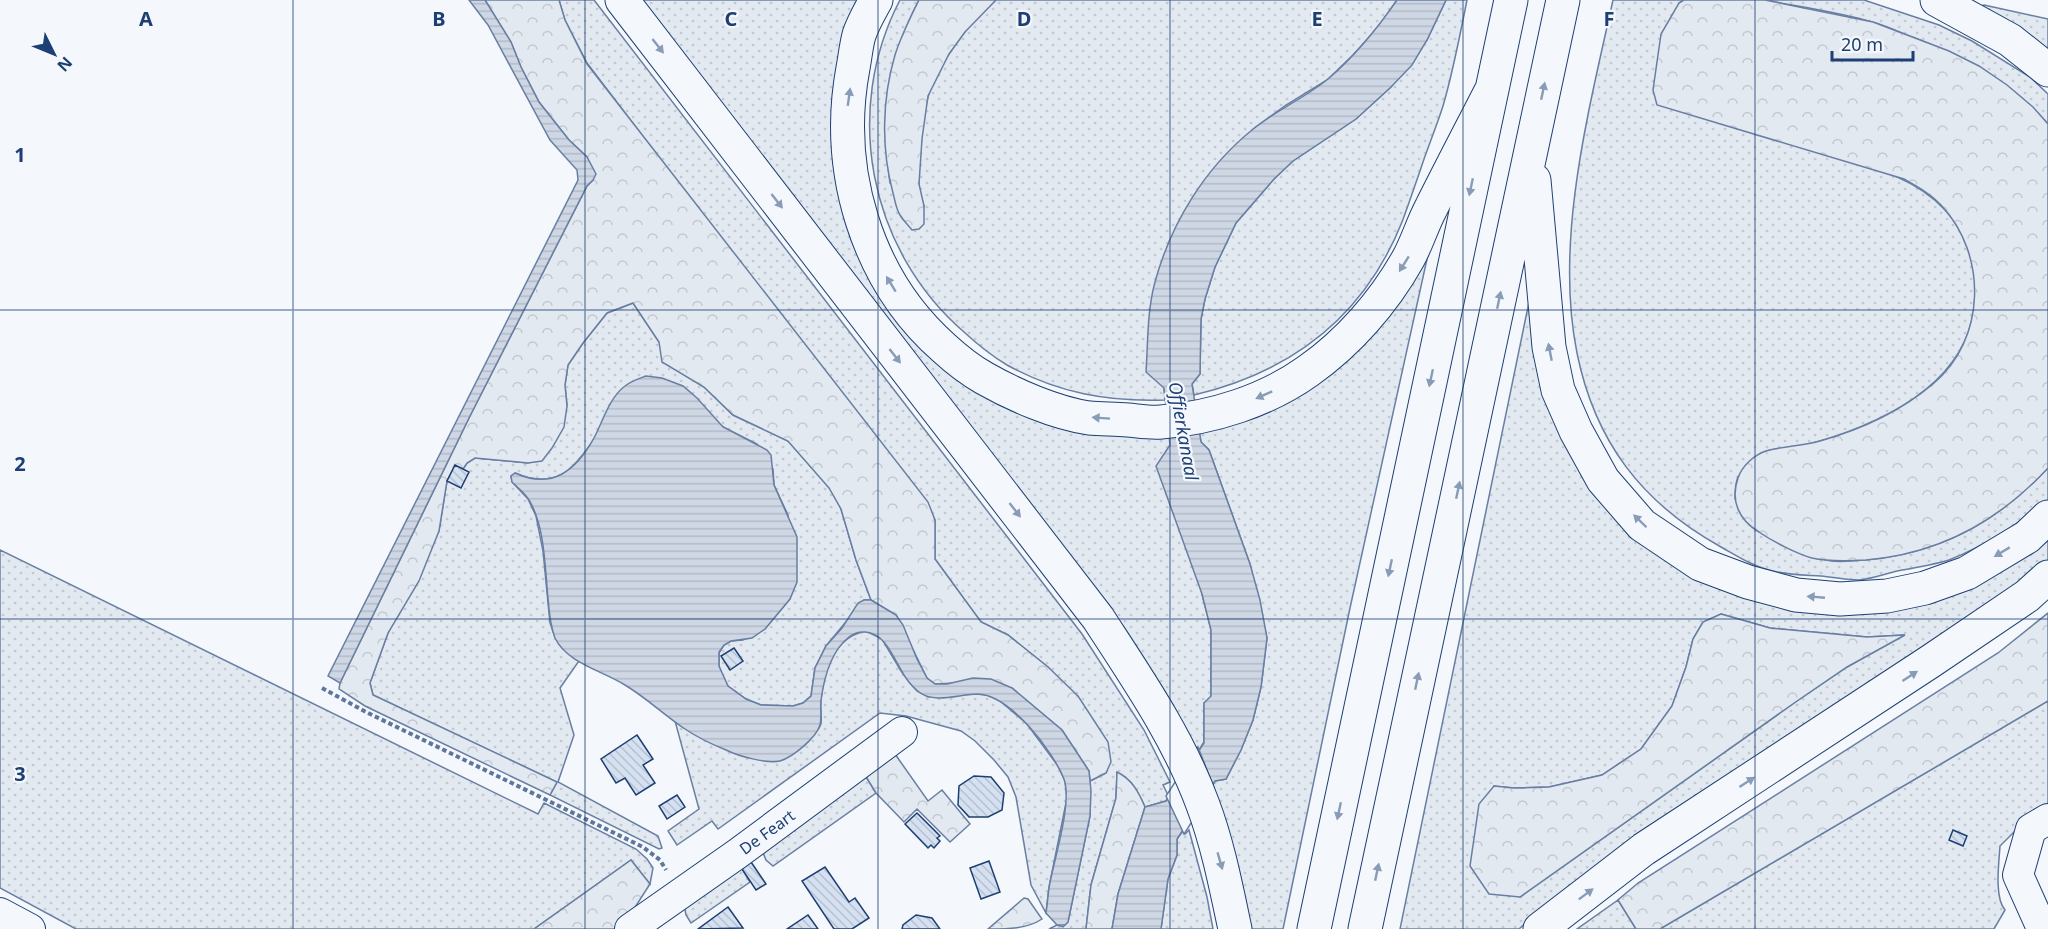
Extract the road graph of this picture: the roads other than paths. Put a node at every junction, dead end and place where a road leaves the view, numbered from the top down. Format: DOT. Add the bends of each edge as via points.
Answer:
graph roads {
  1 [pos="622,0"];
  2 [pos="876,0"];
  3 [pos="1511,0"];
  4 [pos="1563,0"];
  5 [pos="1937,0"];
  6 [pos="2048,70"];
  7 [pos="1492,89"];
  8 [pos="1531,148"];
  9 [pos="2048,517"];
  10 [pos="2048,578"];
  11 [pos="902,732"];
  12 [pos="2048,819"];
  13 [pos="0,913"];
  14 [pos="30,929"];
  15 [pos="630,929"];
  16 [pos="1235,929"];
  17 [pos="1314,929"];
  18 [pos="1365,929"];
  19 [pos="1540,929"];
  20 [pos="2047,929"];
  1 -- 16 [label="highway, one-way" via="1098,618 1153,701 1203,805 1222,866"];
  7 -- 2 [label="highway, one-way" via="1408,259 1373,312 1308,372 1263,396 1204,416 1159,422 1088,417 1019,395 983,378 953,356 906,308 873,251 855,195 847,106 859,35"];
  3 -- 7 [label="highway"];
  8 -- 4 [label="highway, one-way"];
  5 -- 6 [label="highway" via="2010,40"];
  7 -- 17 [label="highway, one-way"];
  9 -- 8 [label="highway, one-way" via="2027,537 1967,573 1897,594 1840,599 1796,595 1710,568 1642,525 1603,480 1558,390 1544,306"];
  18 -- 8 [label="highway, one-way"];
  19 -- 10 [label="highway, one-way" via="1644,849 1931,662"];
  11 -- 15 [label="street, De Feart"];
  12 -- 20 [label="street" via="2031,829 2018,875 2040,924"];
  13 -- 14 [label="street"];
}
